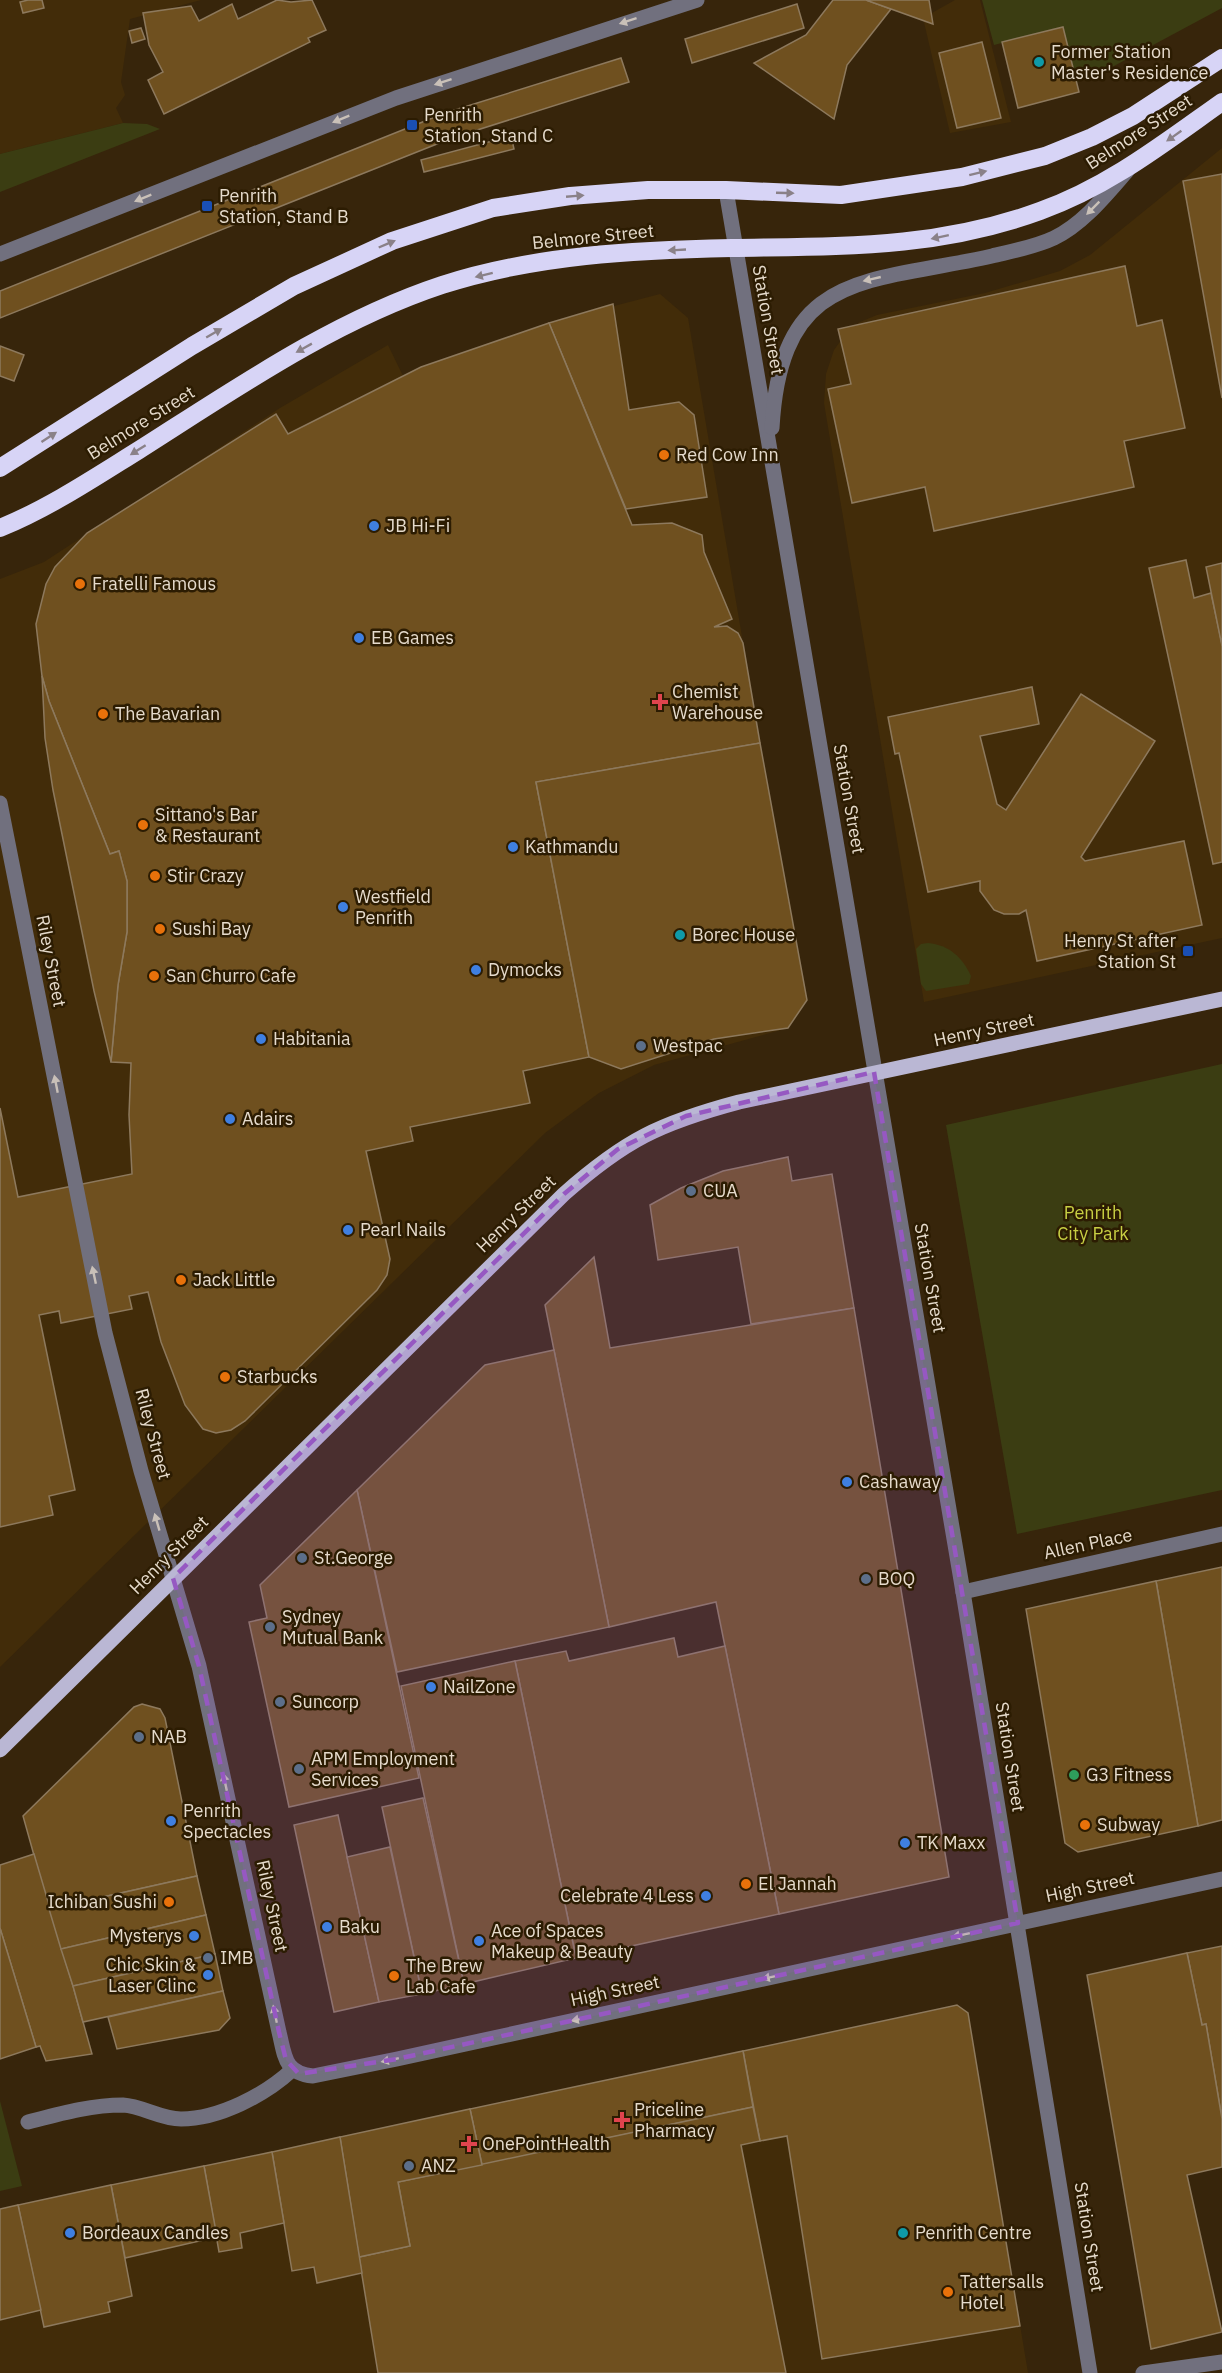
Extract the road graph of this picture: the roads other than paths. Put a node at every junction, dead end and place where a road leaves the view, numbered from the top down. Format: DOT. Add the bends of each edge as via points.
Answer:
graph roads {
  1 [pos="697,0"];
  2 [pos="1222,58"];
  3 [pos="1222,102"];
  4 [pos="1133,165"];
  5 [pos="726,190"];
  6 [pos="735,248"];
  7 [pos="0,255"];
  8 [pos="770,452"];
  9 [pos="0,468"];
  10 [pos="0,528"];
  11 [pos="0,803"];
  12 [pos="1222,999"];
  13 [pos="874,1072"];
  14 [pos="1222,1534"];
  15 [pos="173,1578"];
  16 [pos="963,1592"];
  17 [pos="0,1750"];
  18 [pos="1222,1879"];
  19 [pos="1018,1923"];
  20 [pos="292,2070"];
  21 [pos="28,2122"];
  22 [pos="1222,2362"];
  23 [pos="1090,2373"];
  24 [pos="1143,2373"];
  1 -- 7 [label="street, one-way" via="396,98"];
  5 -- 2 [label="highway, Belmore Street, one-way" via="841,195 962,177 1045,156 1133,116"];
  3 -- 4 [label="highway, Belmore Street, one-way"];
  4 -- 6 [label="highway, Belmore Street, one-way" via="1087,191 1039,211 943,236 874,246"];
  4 -- 8 [label="street, one-way" via="1079,222 1055,238 986,257 858,282 813,310 790,341 780,367"];
  5 -- 6 [label="street, Station Street"];
  9 -- 5 [label="highway, Belmore Street, one-way" via="294,286 393,241 493,208 559,197 648,190"];
  6 -- 8 [label="street, Station Street"];
  6 -- 10 [label="highway, Belmore Street, one-way" via="590,256 517,267 442,285 373,313 306,347 82,486"];
  8 -- 13 [label="street, Station Street"];
  15 -- 11 [label="street, Riley Street, one-way" via="105,1333"];
  12 -- 13 [label="main road, Henry Street"];
  13 -- 15 [label="main road, Henry Street" via="686,1116 618,1149 564,1194"];
  13 -- 16 [label="street, Station Street"];
  14 -- 16 [label="street, Allen Place"];
  15 -- 17 [label="main road, Henry Street"];
  20 -- 15 [label="street, Riley Street, one-way" via="279,2032 199,1666"];
  16 -- 19 [label="street, Station Street"];
  18 -- 19 [label="street, High Street"];
  19 -- 20 [label="street, High Street, one-way" via="313,2076"];
  19 -- 23 [label="street, Station Street"];
  20 -- 21 [label="street" via="274,2086 225,2110 180,2119 124,2105 83,2109"];
  22 -- 24 [label="street"];
}
